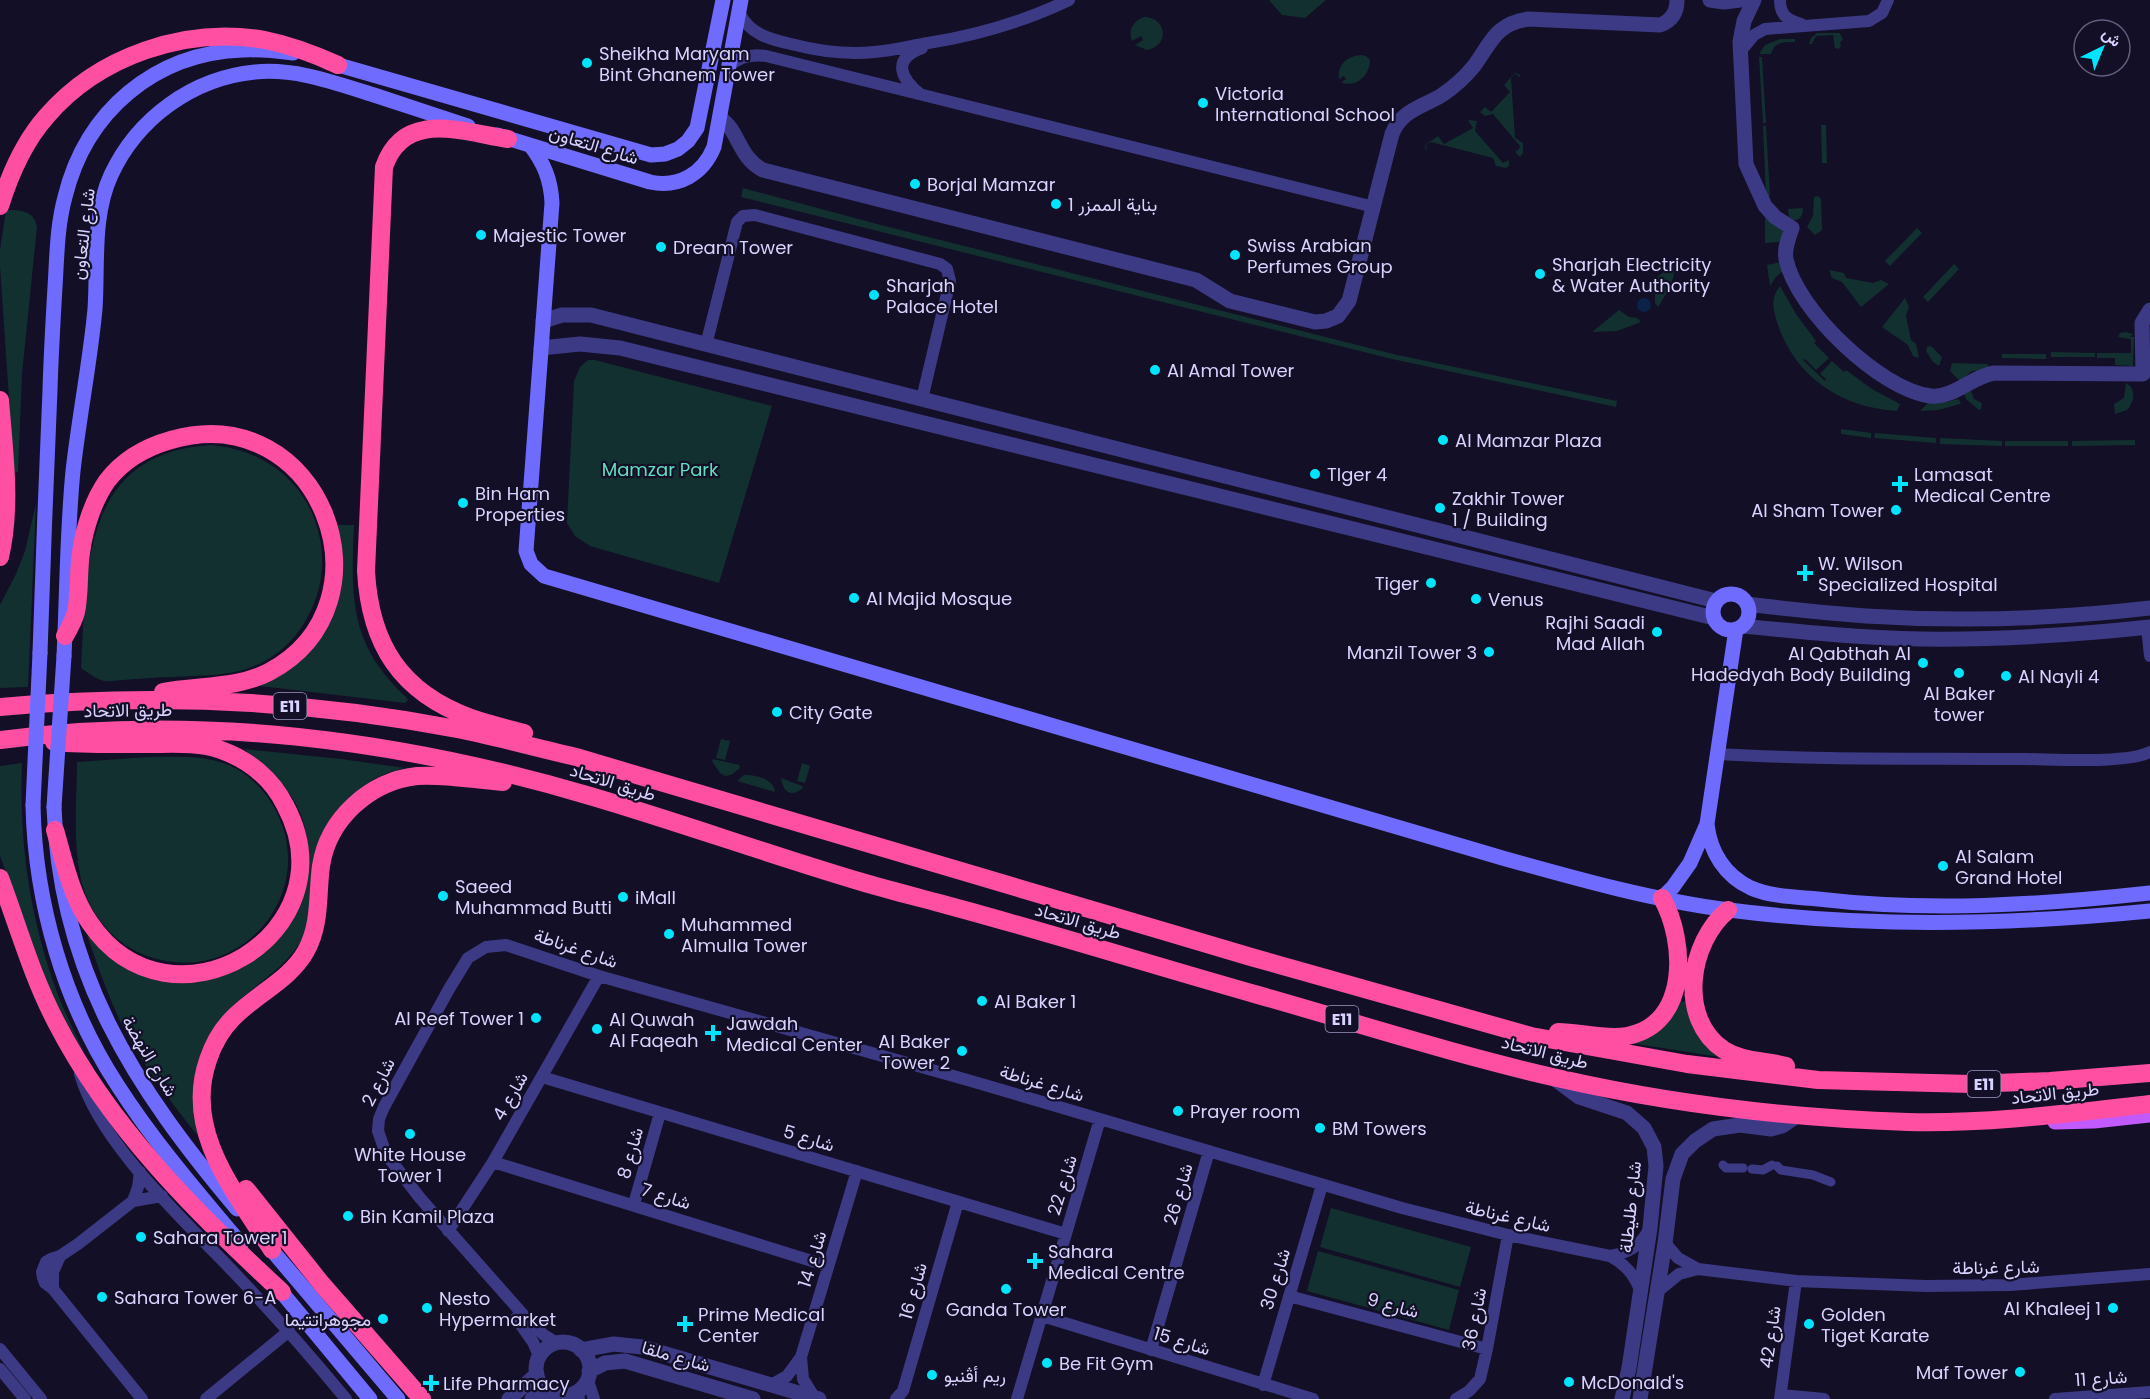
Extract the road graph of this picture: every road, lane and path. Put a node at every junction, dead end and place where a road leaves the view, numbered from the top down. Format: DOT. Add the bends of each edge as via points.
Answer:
graph roads {
  1 [pos="723,0"];
  2 [pos="1069,0"];
  3 [pos="1677,0"];
  4 [pos="1710,0"];
  5 [pos="1740,0"];
  6 [pos="1754,0"];
  7 [pos="1780,0"];
  8 [pos="1888,0"];
  9 [pos="740,6"];
  10 [pos="1805,26"];
  11 [pos="937,42"];
  12 [pos="886,51"];
  13 [pos="1740,52"];
  14 [pos="338,65"];
  15 [pos="729,66"];
  16 [pos="902,69"];
  17 [pos="887,87"];
  18 [pos="924,97"];
  19 [pos="720,118"];
  20 [pos="694,133"];
  21 [pos="508,139"];
  22 [pos="716,140"];
  23 [pos="530,146"];
  24 [pos="0,206"];
  25 [pos="1374,207"];
  26 [pos="2150,309"];
  27 [pos="543,321"];
  28 [pos="706,345"];
  29 [pos="541,348"];
  30 [pos="922,399"];
  31 [pos="0,400"];
  32 [pos="0,557"];
  33 [pos="1716,601"];
  34 [pos="1747,604"];
  35 [pos="2150,608"];
  36 [pos="1714,618"];
  37 [pos="2022,618"];
  38 [pos="1739,627"];
  39 [pos="2148,627"];
  40 [pos="65,636"];
  41 [pos="1982,639"];
  42 [pos="64,656"];
  43 [pos="2150,656"];
  44 [pos="125,700"];
  45 [pos="0,707"];
  46 [pos="4,740"];
  47 [pos="2150,752"];
  48 [pos="1717,754"];
  49 [pos="576,757"];
  50 [pos="556,787"];
  51 [pos="1707,824"];
  52 [pos="55,830"];
  53 [pos="0,878"];
  54 [pos="2150,893"];
  55 [pos="1662,898"];
  56 [pos="1728,910"];
  57 [pos="2150,911"];
  58 [pos="468,958"];
  59 [pos="599,976"];
  60 [pos="1531,1036"];
  61 [pos="77,1061"];
  62 [pos="206,1066"];
  63 [pos="2150,1073"];
  64 [pos="542,1077"];
  65 [pos="1552,1077"];
  66 [pos="1818,1080"];
  67 [pos="2150,1104"];
  68 [pos="660,1113"];
  69 [pos="1798,1115"];
  70 [pos="2150,1115"];
  71 [pos="1100,1119"];
  72 [pos="2010,1119"];
  73 [pos="1209,1151"];
  74 [pos="493,1161"];
  75 [pos="1723,1165"];
  76 [pos="857,1171"];
  77 [pos="140,1172"];
  78 [pos="1654,1181"];
  79 [pos="1831,1182"];
  80 [pos="1322,1185"];
  81 [pos="1671,1191"];
  82 [pos="162,1196"];
  83 [pos="133,1201"];
  84 [pos="958,1202"];
  85 [pos="634,1204"];
  86 [pos="1650,1228"];
  87 [pos="448,1231"];
  88 [pos="1066,1234"];
  89 [pos="1508,1235"];
  90 [pos="1665,1243"];
  91 [pos="272,1250"];
  92 [pos="1610,1256"];
  93 [pos="828,1266"];
  94 [pos="1698,1269"];
  95 [pos="485,1274"];
  96 [pos="2150,1274"];
  97 [pos="1796,1281"];
  98 [pos="1640,1290"];
  99 [pos="1658,1291"];
  100 [pos="282,1292"];
  101 [pos="1289,1296"];
  102 [pos="1042,1316"];
  103 [pos="289,1331"];
  104 [pos="557,1342"];
  105 [pos="0,1349"];
  106 [pos="1487,1349"];
  107 [pos="581,1350"];
  108 [pos="1151,1350"];
  109 [pos="539,1356"];
  110 [pos="801,1357"];
  111 [pos="1629,1368"];
  112 [pos="0,1369"];
  113 [pos="537,1374"];
  114 [pos="669,1374"];
  115 [pos="588,1375"];
  116 [pos="750,1380"];
  117 [pos="1263,1384"];
  118 [pos="771,1385"];
  119 [pos="548,1390"];
  120 [pos="2150,1392"];
  121 [pos="901,1396"];
  122 [pos="398,1397"];
  123 [pos="574,1397"];
  124 [pos="1781,1397"];
  125 [pos="816,1398"];
  126 [pos="2102,1398"];
  127 [pos="25,1399"];
  128 [pos="41,1399"];
  129 [pos="142,1399"];
  130 [pos="206,1399"];
  131 [pos="346,1399"];
  132 [pos="370,1399"];
  133 [pos="422,1399"];
  134 [pos="509,1399"];
  135 [pos="532,1399"];
  136 [pos="594,1399"];
  137 [pos="753,1399"];
  138 [pos="1017,1399"];
  139 [pos="1313,1399"];
  140 [pos="1456,1399"];
  141 [pos="1623,1399"];
  142 [pos="1638,1399"];
  143 [pos="1824,1399"];
  144 [pos="2055,1399"];
  1 -- 20 [label="main road" via="701,116"];
  2 -- 11 [label="street" via="1010,25"];
  3 -- 25 [label="street" via="1674,14 1660,26 1528,19 1500,30 1464,78 1443,95 1410,110 1398,122"];
  4 -- 5 [label="street"];
  6 -- 13 [label="street" via="1744,21"];
  7 -- 10 [label="street" via="1785,17"];
  8 -- 10 [label="street" via="1882,13 1869,21"];
  9 -- 12 [label="street" via="752,30 785,43 840,52"];
  9 -- 15 [label="main road, شارع التعاون"];
  10 -- 13 [label="street" via="1765,29 1754,35"];
  11 -- 12 [label="street"];
  11 -- 16 [label="street" via="913,52"];
  12 -- 16 [label="street" via="894,55"];
  13 -- 26 [label="street" via="1746,164 1765,206 1792,228 1786,245 1788,265 1822,323 1876,371 1913,390 1937,396 1994,373 2143,374 2142,323"];
  14 -- 20 [label="main road, شارع التعاون" via="651,155 678,149"];
  14 -- 24 [label="highway" via="286,45 239,37 191,39 144,51 80,85 45,118 16,164"];
  14 -- 100 [label="main road, شارع التعاون, bridge" via="263,50 221,52 161,71 107,112 80,152 65,196 58,238 51,363 33,831 52,938 96,1048 117,1084 163,1149"];
  15 -- 17 [label="street" via="742,57 758,55"];
  15 -- 19 [label="main road, شارع التعاون"];
  16 -- 17 [label="street" via="897,80"];
  16 -- 18 [label="street" via="910,86"];
  17 -- 18 [label="street"];
  18 -- 25 [label="street"];
  19 -- 22 [label="main road, شارع التعاون"];
  19 -- 25 [label="street" via="745,155 763,170 1196,280 1230,301 1315,321 1338,316 1349,301"];
  20 -- 22 [label="main road" via="704,140"];
  21 -- 23 [label="main road, شارع التعاون"];
  21 -- 40 [label="main road, شارع التعاون" via="329,80 273,71 235,75 198,87 167,106 141,130 110,178 100,218 95,310 71,498"];
  21 -- 49 [label="highway" via="424,129 394,146 384,167 366,555 369,602 377,635 387,653 425,694 472,718 557,743"];
  22 -- 23 [label="main road, شارع التعاون" via="701,168 689,177 667,184"];
  23 -- 27 [label="main road" via="545,168 552,194"];
  27 -- 28 [label="street" via="562,315 591,315"];
  27 -- 29 [label="main road"];
  28 -- 30 [label="street"];
  28 -- 30 [label="street" via="736,225 744,216 755,215 947,269 950,281"];
  29 -- 36 [label="street" via="580,344 620,348"];
  29 -- 55 [label="main road" via="526,551 531,564 543,576 1576,879"];
  30 -- 33 [label="street"];
  31 -- 32 [label="highway" via="7,492"];
  33 -- 34 [label="main road" via="1733,594"];
  33 -- 36 [label="main road"];
  34 -- 37 [label="street" via="1866,616"];
  34 -- 38 [label="main road" via="1748,616"];
  35 -- 37 [label="street"];
  36 -- 38 [label="main road" via="1721,627"];
  37 -- 41 [label="street" via="2012,625 1987,629"];
  38 -- 41 [label="street" via="1874,637"];
  38 -- 48 [label="main road"];
  39 -- 41 [label="street"];
  39 -- 43 [label="street"];
  40 -- 42 [label="main road, شارع التعاون"];
  40 -- 44 [label="highway" via="76,611 81,553 93,509 107,481 137,454 180,437 220,435 271,450 296,469 323,508 332,543 331,588 309,637 282,664 254,678"];
  42 -- 52 [label="main road, شارع النهضة, bridge"];
  44 -- 45 [label="highway, طريق الاتحاد / E11"];
  44 -- 49 [label="highway, طريق الاتحاد / E11" via="235,702 355,713 459,729"];
  46 -- 50 [label="highway, طريق الاتحاد / E11" via="82,730 262,734 393,750"];
  46 -- 52 [label="highway" via="189,744 235,756 261,773 289,812 298,842 296,889 285,918 264,943 238,961 193,974 163,972 122,955 90,924 76,898"];
  47 -- 48 [label="street" via="2131,757 2074,759 1798,759"];
  48 -- 51 [label="main road"];
  49 -- 60 [label="highway, طريق الاتحاد / E11" via="1284,967"];
  50 -- 62 [label="highway" via="429,776 388,783 364,797 336,827 325,852 316,925 307,950 292,971 232,1019"];
  50 -- 65 [label="highway, طريق الاتحاد / E11" via="865,883"];
  51 -- 54 [label="main road" via="1714,851 1723,866 1744,884 1770,894 1841,902 1958,906 2037,904"];
  51 -- 55 [label="main road" via="1690,863"];
  52 -- 91 [label="main road, شارع النهضة" via="69,924 90,986 109,1026 157,1106"];
  53 -- 61 [label="highway" via="29,961"];
  55 -- 56 [label="main road"];
  55 -- 60 [label="highway" via="1675,928 1679,958 1674,991 1663,1014 1650,1026 1627,1036 1569,1032"];
  56 -- 57 [label="main road" via="1929,923 2025,921"];
  56 -- 66 [label="highway" via="1707,933 1699,952 1694,994 1701,1023 1711,1039 1735,1055 1786,1066"];
  58 -- 59 [label="street, شارع غرناطة" via="486,947 506,945"];
  58 -- 87 [label="street, شارع 2" via="384,1107 378,1131 386,1154"];
  59 -- 64 [label="street, شارع 4"];
  59 -- 71 [label="street, شارع غرناطة"];
  60 -- 66 [label="highway, طريق الاتحاد / E11" via="1687,1064"];
  61 -- 77 [label="street" via="87,1093 102,1121"];
  61 -- 100 [label="highway" via="142,1150 202,1216"];
  62 -- 91 [label="highway" via="201,1106 209,1144"];
  62 -- 133 [label="highway" via="214,1128 232,1170 294,1251"];
  63 -- 66 [label="highway, طريق الاتحاد / E11" via="1971,1084"];
  64 -- 68 [label="street, شارع 5"];
  64 -- 74 [label="street, شارع 4"];
  65 -- 69 [label="highway, طريق الاتحاد / E11" via="1659,1098"];
  65 -- 78 [label="street, شارع طليطلة" via="1579,1097 1615,1108 1644,1128 1654,1148"];
  67 -- 72 [label="highway, طريق الاتحاد / E11"];
  68 -- 76 [label="street, شارع 5"];
  68 -- 85 [label="street, شارع 8"];
  69 -- 72 [label="highway, طريق الاتحاد / E11" via="1917,1122"];
  69 -- 81 [label="street" via="1782,1126 1730,1125 1706,1132 1682,1155"];
  70 -- 72 [label="main road" via="2073,1122"];
  71 -- 73 [label="street, شارع غرناطة"];
  71 -- 88 [label="street, شارع 22"];
  73 -- 80 [label="street, شارع غرناطة"];
  73 -- 108 [label="street, شارع 26"];
  74 -- 85 [label="street, شارع 7"];
  74 -- 87 [label="street, شارع 4"];
  75 -- 79 [label="street" via="1763,1170 1775,1166"];
  76 -- 84 [label="street, شارع 5"];
  76 -- 93 [label="street, شارع 14"];
  77 -- 82 [label="street"];
  77 -- 83 [label="street"];
  78 -- 81 [label="street" via="1665,1166"];
  78 -- 86 [label="street, شارع طليطلة"];
  80 -- 89 [label="street, شارع غرناطة"];
  80 -- 101 [label="street, شارع 30"];
  81 -- 90 [label="street"];
  82 -- 83 [label="street"];
  82 -- 103 [label="street"];
  83 -- 129 [label="street" via="60,1256 46,1262 42,1272 45,1283"];
  84 -- 88 [label="street, شارع 5"];
  84 -- 121 [label="street, شارع 16"];
  85 -- 93 [label="street, شارع 7"];
  86 -- 92 [label="street" via="1630,1251"];
  86 -- 98 [label="street, شارع طليطلة"];
  87 -- 95 [label="street, شارع 2"];
  88 -- 102 [label="street, شارع 22"];
  89 -- 92 [label="street, شارع غرناطة"];
  89 -- 106 [label="street, شارع 36"];
  90 -- 94 [label="street, شارع غرناطة" via="1678,1258"];
  90 -- 99 [label="street"];
  91 -- 122 [label="main road, شارع النهضة"];
  92 -- 98 [label="street, شارع غرناطة" via="1632,1273"];
  93 -- 110 [label="street, شارع 14"];
  94 -- 97 [label="street, شارع غرناطة"];
  94 -- 99 [label="street" via="1679,1274"];
  95 -- 104 [label="street, شارع 2" via="536,1328"];
  95 -- 109 [label="street, شارع 2" via="489,1286 533,1342"];
  96 -- 97 [label="street, شارع غرناطة" via="2010,1285"];
  97 -- 124 [label="street, شارع 42"];
  98 -- 111 [label="street, شارع طليطلة"];
  99 -- 142 [label="street"];
  100 -- 132 [label="main road"];
  101 -- 106 [label="street, شارع 9"];
  101 -- 117 [label="street, شارع 30"];
  102 -- 108 [label="street, شارع 15"];
  102 -- 138 [label="street, شارع 22"];
  103 -- 130 [label="street"];
  103 -- 131 [label="street"];
  104 -- 107 [label="street" via="568,1342"];
  104 -- 109 [label="street"];
  105 -- 128 [label="street"];
  106 -- 140 [label="street, شارع 36" via="1480,1379"];
  107 -- 115 [label="street" via="587,1358"];
  107 -- 116 [label="street, شارع ملقا" via="633,1345"];
  108 -- 117 [label="street, شارع 15"];
  109 -- 113 [label="street"];
  110 -- 118 [label="street, شارع 14" via="787,1376"];
  110 -- 125 [label="street, شارع 14" via="803,1379"];
  111 -- 141 [label="street, شارع طليطلة"];
  111 -- 142 [label="street" via="1631,1395"];
  112 -- 127 [label="street"];
  113 -- 119 [label="street"];
  113 -- 134 [label="street"];
  114 -- 115 [label="street, شارع ملقا" via="624,1361 605,1363"];
  114 -- 116 [label="street" via="686,1372 745,1390"];
  114 -- 137 [label="street, شارع ملقا"];
  115 -- 123 [label="street"];
  115 -- 136 [label="street"];
  116 -- 118 [label="street, شارع ملقا"];
  117 -- 139 [label="street, شارع 15"];
  118 -- 125 [label="street, شارع ملقا"];
  119 -- 123 [label="street"];
  119 -- 135 [label="street"];
  120 -- 126 [label="street, شارع 11"];
  124 -- 143 [label="street"];
  126 -- 144 [label="street, شارع 11"];
}
